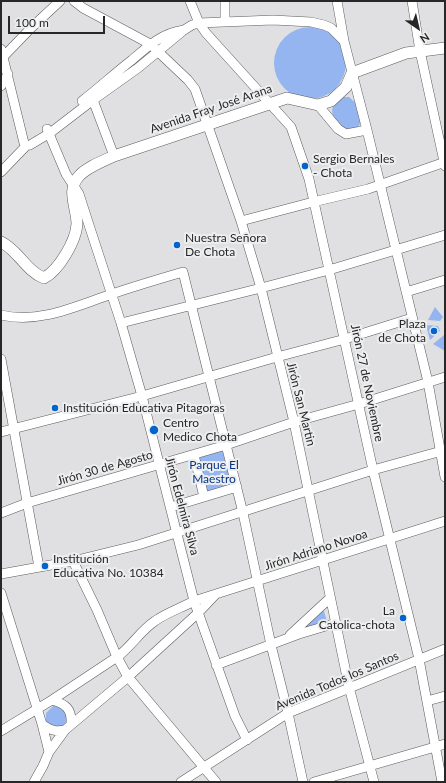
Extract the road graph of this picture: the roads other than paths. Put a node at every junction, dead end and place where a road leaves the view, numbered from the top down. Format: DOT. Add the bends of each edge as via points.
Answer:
graph roads {
  1 [pos="60,1"];
  2 [pos="74,1"];
  3 [pos="190,1"];
  4 [pos="225,1"];
  5 [pos="337,1"];
  6 [pos="412,1"];
  7 [pos="225,22"];
  8 [pos="199,23"];
  9 [pos="184,30"];
  10 [pos="344,41"];
  11 [pos="150,44"];
  12 [pos="445,48"];
  13 [pos="420,51"];
  14 [pos="2,52"];
  15 [pos="159,52"];
  16 [pos="352,73"];
  17 [pos="8,74"];
  18 [pos="1,86"];
  19 [pos="91,98"];
  20 [pos="270,103"];
  21 [pos="318,105"];
  22 [pos="208,123"];
  23 [pos="367,130"];
  24 [pos="48,131"];
  25 [pos="28,145"];
  26 [pos="114,156"];
  27 [pos="445,163"];
  28 [pos="1,172"];
  29 [pos="73,185"];
  30 [pos="381,185"];
  31 [pos="313,202"];
  32 [pos="241,221"];
  33 [pos="445,234"];
  34 [pos="1,242"];
  35 [pos="396,250"];
  36 [pos="329,270"];
  37 [pos="445,280"];
  38 [pos="261,288"];
  39 [pos="406,292"];
  40 [pos="112,294"];
  41 [pos="191,306"];
  42 [pos="1,315"];
  43 [pos="412,318"];
  44 [pos="122,323"];
  45 [pos="345,339"];
  46 [pos="277,357"];
  47 [pos="1,359"];
  48 [pos="208,377"];
  49 [pos="445,377"];
  50 [pos="428,382"];
  51 [pos="142,396"];
  52 [pos="359,404"];
  53 [pos="294,422"];
  54 [pos="14,430"];
  55 [pos="1,432"];
  56 [pos="226,445"];
  57 [pos="443,451"];
  58 [pos="194,455"];
  59 [pos="159,465"];
  60 [pos="373,470"];
  61 [pos="445,477"];
  62 [pos="237,487"];
  63 [pos="309,492"];
  64 [pos="204,497"];
  65 [pos="28,503"];
  66 [pos="170,507"];
  67 [pos="1,513"];
  68 [pos="243,513"];
  69 [pos="445,521"];
  70 [pos="178,533"];
  71 [pos="390,539"];
  72 [pos="73,561"];
  73 [pos="323,561"];
  74 [pos="39,567"];
  75 [pos="1,574"];
  76 [pos="257,582"];
  77 [pos="1,593"];
  78 [pos="216,594"];
  79 [pos="330,598"];
  80 [pos="194,601"];
  81 [pos="198,613"];
  82 [pos="336,623"];
  83 [pos="286,639"];
  84 [pos="271,645"];
  85 [pos="445,649"];
  86 [pos="117,657"];
  87 [pos="418,659"];
  88 [pos="216,665"];
  89 [pos="128,677"];
  90 [pos="349,687"];
  91 [pos="445,696"];
  92 [pos="52,700"];
  93 [pos="427,701"];
  94 [pos="37,708"];
  95 [pos="288,713"];
  96 [pos="42,724"];
  97 [pos="68,727"];
  98 [pos="1,731"];
  99 [pos="246,740"];
  100 [pos="445,744"];
  101 [pos="435,746"];
  102 [pos="49,752"];
  103 [pos="371,765"];
  104 [pos="204,767"];
  105 [pos="335,779"];
  106 [pos="34,782"];
  107 [pos="181,782"];
  108 [pos="216,782"];
  109 [pos="303,782"];
  110 [pos="314,782"];
  111 [pos="374,782"];
  112 [pos="442,782"];
  1 -- 14 [label="street"];
  2 -- 11 [label="street, Jirón San Martin"];
  3 -- 8 [label="street, Jirón 27 de Noviembre"];
  4 -- 7 [label="street"];
  5 -- 10 [label="street"];
  6 -- 13 [label="street"];
  7 -- 8 [label="street"];
  7 -- 10 [label="street" via="311,22 331,28"];
  8 -- 9 [label="street"];
  8 -- 20 [label="street, Jirón 27 de Noviembre"];
  9 -- 11 [label="street" via="173,31"];
  9 -- 15 [label="street"];
  10 -- 16 [label="street"];
  11 -- 15 [label="street, Jirón San Martin"];
  11 -- 19 [label="street"];
  12 -- 13 [label="main road"];
  13 -- 16 [label="main road" via="406,53"];
  13 -- 27 [label="street"];
  14 -- 17 [label="street"];
  15 -- 19 [label="street"];
  15 -- 22 [label="street, Jirón San Martin" via="195,89"];
  16 -- 21 [label="main road" via="339,95"];
  16 -- 23 [label="street"];
  17 -- 18 [label="street"];
  17 -- 25 [label="street" via="24,143"];
  19 -- 24 [label="street"];
  19 -- 26 [label="street"];
  20 -- 21 [label="main road, Avenida Fray José Arana" via="286,98"];
  20 -- 22 [label="main road, Avenida Fray José Arana"];
  20 -- 31 [label="street, Jirón 27 de Noviembre" via="291,127"];
  21 -- 23 [label="street" via="338,129 346,134"];
  22 -- 26 [label="main road, Avenida Fray José Arana"];
  22 -- 32 [label="street, Jirón San Martin"];
  23 -- 30 [label="street"];
  24 -- 25 [label="street"];
  24 -- 29 [label="street, Jirón Edelmira Silva"];
  25 -- 28 [label="street"];
  26 -- 29 [label="main road, Avenida Fray José Arana" via="79,175"];
  27 -- 30 [label="street"];
  29 -- 34 [label="main road" via="77,225 73,240 66,254 49,275 44,278 36,275"];
  29 -- 40 [label="street, Jirón Edelmira Silva" via="79,194"];
  30 -- 31 [label="street"];
  30 -- 35 [label="street"];
  31 -- 32 [label="street"];
  31 -- 36 [label="street, Jirón 27 de Noviembre"];
  32 -- 38 [label="street, Jirón San Martin"];
  33 -- 35 [label="street"];
  35 -- 36 [label="street"];
  35 -- 39 [label="street"];
  36 -- 38 [label="street"];
  36 -- 45 [label="street, Jirón 27 de Noviembre"];
  37 -- 39 [label="street"];
  38 -- 41 [label="street"];
  38 -- 46 [label="street, Jirón San Martin"];
  39 -- 43 [label="street"];
  40 -- 41 [label="street" via="183,272"];
  40 -- 42 [label="street" via="42,316 10,318"];
  40 -- 44 [label="street, Jirón Edelmira Silva"];
  41 -- 44 [label="street"];
  41 -- 48 [label="street"];
  43 -- 45 [label="street"];
  43 -- 50 [label="street"];
  44 -- 51 [label="street, Jirón Edelmira Silva"];
  45 -- 46 [label="street"];
  45 -- 52 [label="street, Jirón 27 de Noviembre"];
  46 -- 48 [label="street"];
  46 -- 53 [label="street, Jirón San Martin"];
  47 -- 54 [label="street"];
  48 -- 51 [label="street"];
  48 -- 56 [label="street"];
  49 -- 50 [label="street, Jirón 30 de Agosto"];
  50 -- 52 [label="street, Jirón 30 de Agosto"];
  50 -- 57 [label="street"];
  51 -- 54 [label="street"];
  51 -- 59 [label="street, Jirón Edelmira Silva"];
  52 -- 53 [label="street, Jirón 30 de Agosto"];
  52 -- 60 [label="street, Jirón 27 de Noviembre"];
  53 -- 56 [label="street, Jirón 30 de Agosto"];
  53 -- 63 [label="street, Jirón San Martin"];
  54 -- 55 [label="street"];
  54 -- 65 [label="street"];
  56 -- 58 [label="street, Jirón 30 de Agosto"];
  56 -- 62 [label="street"];
  57 -- 60 [label="street"];
  57 -- 61 [label="street"];
  58 -- 59 [label="street, Jirón 30 de Agosto"];
  58 -- 64 [label="street"];
  59 -- 65 [label="street, Jirón 30 de Agosto"];
  59 -- 66 [label="street, Jirón Edelmira Silva"];
  60 -- 63 [label="street"];
  60 -- 71 [label="street, Jirón 27 de Noviembre"];
  62 -- 64 [label="street"];
  62 -- 68 [label="street"];
  63 -- 68 [label="street"];
  63 -- 73 [label="street, Jirón San Martin"];
  64 -- 66 [label="street"];
  65 -- 67 [label="street, Jirón 30 de Agosto"];
  65 -- 74 [label="street"];
  66 -- 70 [label="street, Jirón Edelmira Silva"];
  68 -- 70 [label="street"];
  68 -- 76 [label="street"];
  69 -- 71 [label="street, Jirón Adriano Novoa"];
  70 -- 72 [label="street"];
  70 -- 80 [label="street, Jirón Edelmira Silva"];
  71 -- 73 [label="street, Jirón Adriano Novoa"];
  71 -- 87 [label="street, Jirón 27 de Noviembre"];
  72 -- 74 [label="street"];
  72 -- 86 [label="street"];
  73 -- 76 [label="street, Jirón Adriano Novoa"];
  73 -- 79 [label="street, Jirón San Martin"];
  74 -- 75 [label="street"];
  76 -- 78 [label="street, Jirón Adriano Novoa"];
  76 -- 84 [label="street"];
  77 -- 94 [label="street"];
  78 -- 80 [label="street, Jirón Adriano Novoa"];
  78 -- 81 [label="street"];
  79 -- 82 [label="street, Jirón San Martin"];
  79 -- 83 [label="street"];
  80 -- 81 [label="street, Jirón Edelmira Silva"];
  80 -- 86 [label="street, Jirón Adriano Novoa" via="155,620"];
  81 -- 88 [label="street, Jirón Edelmira Silva"];
  81 -- 89 [label="street"];
  82 -- 83 [label="street"];
  82 -- 90 [label="street, Jirón San Martin"];
  83 -- 84 [label="street"];
  84 -- 88 [label="street"];
  84 -- 95 [label="street"];
  85 -- 87 [label="street, Avenida Todos los Santos"];
  86 -- 89 [label="street"];
  86 -- 92 [label="street, Jirón Adriano Novoa"];
  87 -- 90 [label="street, Avenida Todos los Santos"];
  87 -- 93 [label="street, Jirón 27 de Noviembre"];
  88 -- 99 [label="street, Jirón Edelmira Silva" via="234,716"];
  89 -- 97 [label="street"];
  89 -- 104 [label="street"];
  90 -- 95 [label="street, Avenida Todos los Santos"];
  90 -- 103 [label="street, Jirón San Martin"];
  91 -- 93 [label="street"];
  92 -- 94 [label="street"];
  92 -- 97 [label="street" via="67,707 71,715"];
  93 -- 101 [label="street, Jirón 27 de Noviembre"];
  94 -- 96 [label="street"];
  94 -- 98 [label="street"];
  95 -- 99 [label="street, Avenida Todos los Santos"];
  95 -- 109 [label="street"];
  96 -- 97 [label="street" via="57,731"];
  96 -- 102 [label="street"];
  97 -- 102 [label="street"];
  99 -- 104 [label="street, Avenida Todos los Santos"];
  100 -- 101 [label="street"];
  101 -- 103 [label="street"];
  101 -- 112 [label="street, Jirón 27 de Noviembre"];
  102 -- 106 [label="street"];
  103 -- 105 [label="street"];
  103 -- 111 [label="street, Jirón San Martin"];
  104 -- 107 [label="street, Avenida Todos los Santos"];
  104 -- 108 [label="street"];
  105 -- 110 [label="street"];
}
